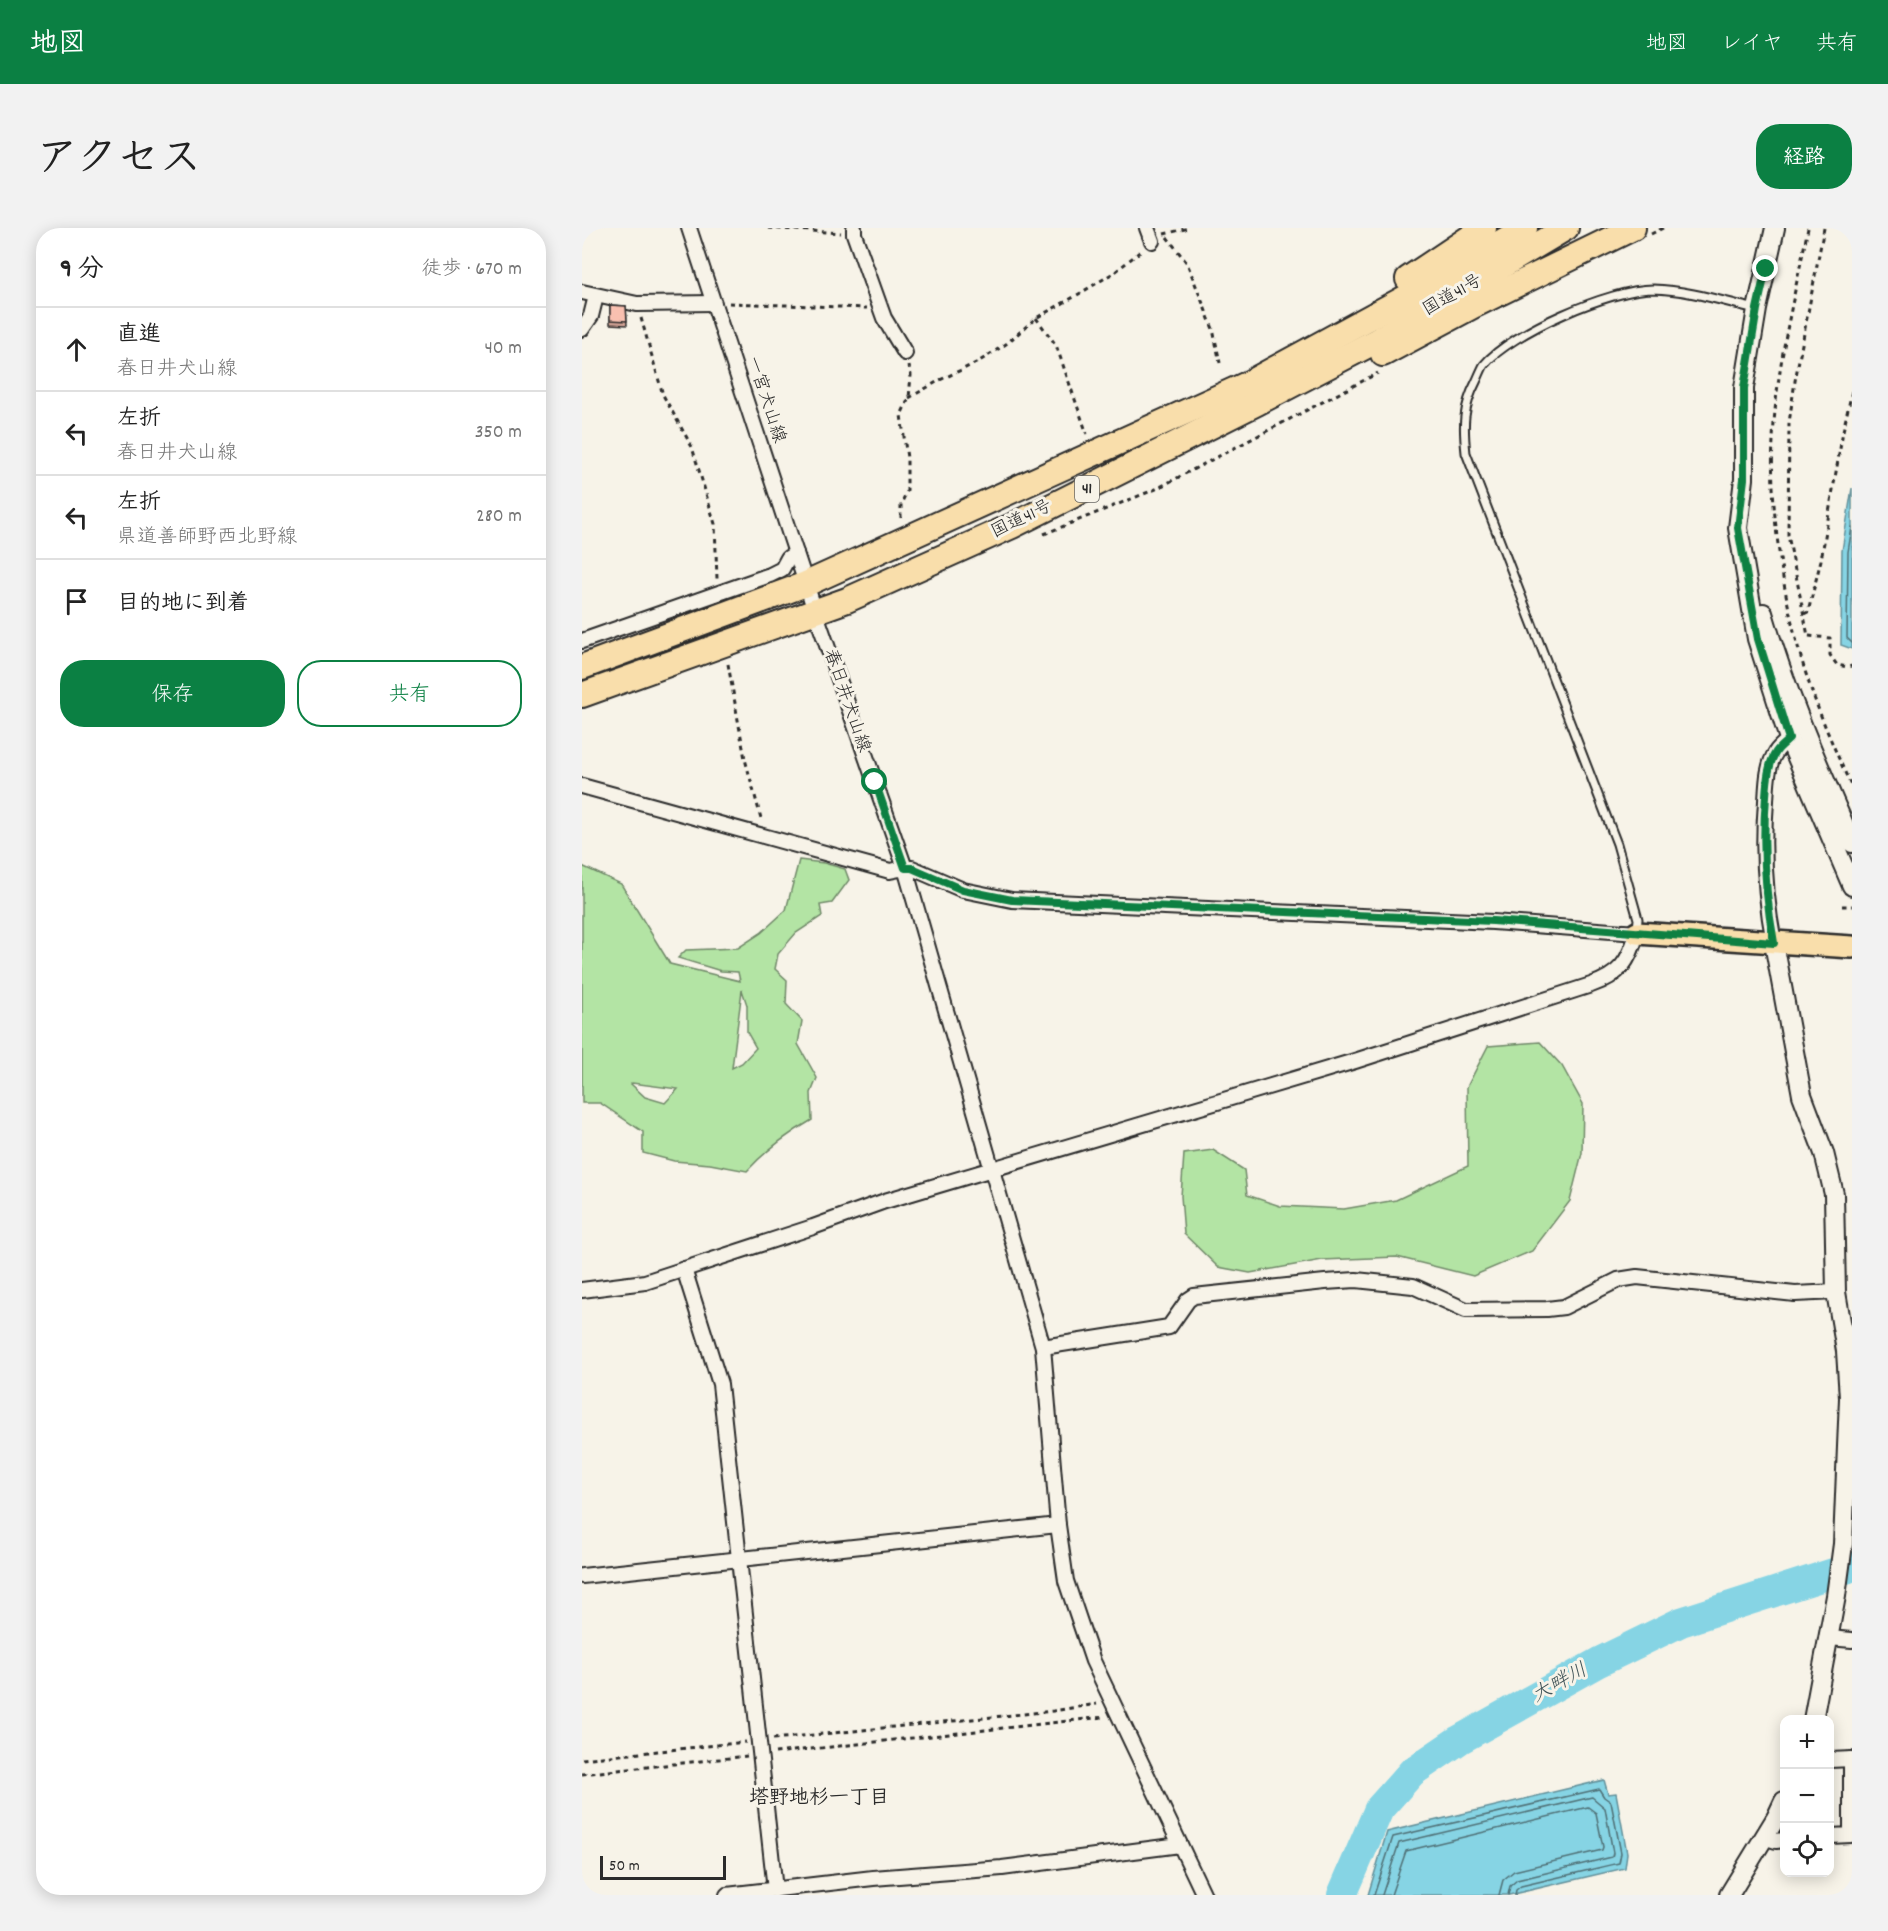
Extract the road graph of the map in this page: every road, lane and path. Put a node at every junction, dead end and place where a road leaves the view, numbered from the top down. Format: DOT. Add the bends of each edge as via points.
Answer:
graph roads {
  1 [pos="689,228"];
  2 [pos="768,228"];
  3 [pos="1189,228"];
  4 [pos="1484,228"];
  5 [pos="1525,228"];
  6 [pos="1566,228"];
  7 [pos="1663,228"];
  8 [pos="1775,228"];
  9 [pos="1808,228"];
  10 [pos="1824,228"];
  11 [pos="854,231"];
  12 [pos="1638,233"];
  13 [pos="1154,234"];
  14 [pos="589,294"];
  15 [pos="714,303"];
  16 [pos="637,304"];
  17 [pos="880,309"];
  18 [pos="1757,309"];
  19 [pos="1036,318"];
  20 [pos="582,329"];
  21 [pos="905,353"];
  22 [pos="1220,363"];
  23 [pos="1379,372"];
  24 [pos="1245,385"];
  25 [pos="1852,392"];
  26 [pos="909,398"];
  27 [pos="1087,434"];
  28 [pos="902,521"];
  29 [pos="1012,526"];
  30 [pos="1738,528"];
  31 [pos="1036,538"];
  32 [pos="796,553"];
  33 [pos="806,584"];
  34 [pos="717,593"];
  35 [pos="815,611"];
  36 [pos="1804,614"];
  37 [pos="582,641"];
  38 [pos="728,662"];
  39 [pos="1852,666"];
  40 [pos="582,667"];
  41 [pos="582,695"];
  42 [pos="1789,739"];
  43 [pos="582,786"];
  44 [pos="1852,788"];
  45 [pos="766,837"];
  46 [pos="1852,843"];
  47 [pos="905,868"];
  48 [pos="1852,886"];
  49 [pos="1842,906"];
  50 [pos="1852,906"];
  51 [pos="1637,933"];
  52 [pos="1774,943"];
  53 [pos="1852,947"];
  54 [pos="992,1170"];
  55 [pos="684,1269"];
  56 [pos="582,1290"];
  57 [pos="1836,1292"];
  58 [pos="1043,1347"];
  59 [pos="1058,1525"];
  60 [pos="740,1559"];
  61 [pos="582,1576"];
  62 [pos="1828,1638"];
  63 [pos="1852,1640"];
  64 [pos="1111,1699"];
  65 [pos="1814,1715"];
  66 [pos="1118,1716"];
  67 [pos="760,1747"];
  68 [pos="582,1759"];
  69 [pos="1851,1759"];
  70 [pos="1834,1760"];
  71 [pos="582,1774"];
  72 [pos="1780,1810"];
  73 [pos="1834,1836"];
  74 [pos="1764,1837"];
  75 [pos="1780,1841"];
  76 [pos="1180,1845"];
  77 [pos="775,1890"];
  78 [pos="727,1895"];
  79 [pos="1204,1895"];
  80 [pos="1729,1895"];
  1 -- 15 [label="street, 一宮犬山線"];
  2 -- 11 [label="path"];
  3 -- 13 [label="path"];
  4 -- 24 [label="highway" via="1278,358"];
  5 -- 24 [label="highway, 国道41号 / 41"];
  6 -- 29 [label="highway, 国道41号 / 41" via="1374,342"];
  7 -- 12 [label="path"];
  8 -- 18 [label="main road"];
  9 -- 44 [label="path" via="1776,400 1774,495 1796,636 1814,699"];
  10 -- 36 [label="path" via="1789,423 1788,535"];
  11 -- 17 [label="street"];
  12 -- 29 [label="highway" via="1475,305 1246,426 1089,502"];
  13 -- 19 [label="path" via="1115,272"];
  13 -- 22 [label="path" via="1187,263 1213,328"];
  14 -- 16 [label="street"];
  14 -- 20 [label="street" via="591,316"];
  15 -- 16 [label="street"];
  15 -- 17 [label="path"];
  15 -- 32 [label="street, 一宮犬山線"];
  16 -- 34 [label="path" via="663,395 692,447 716,524"];
  17 -- 21 [label="street"];
  18 -- 30 [label="main road" via="1744,388 1744,479"];
  18 -- 51 [label="lane" via="1685,291 1650,289 1614,295 1577,308 1509,343 1484,366 1465,409 1466,453 1617,844 1638,919"];
  19 -- 26 [label="path" via="978,362"];
  19 -- 27 [label="path" via="1056,345"];
  21 -- 26 [label="path" via="911,375"];
  23 -- 31 [label="path" via="1156,489"];
  24 -- 33 [label="highway, 国道41号 / 41"];
  25 -- 36 [label="path" via="1821,560 1808,612"];
  26 -- 28 [label="path" via="901,415 907,491 901,504"];
  29 -- 35 [label="highway, 国道41号 / 41"];
  30 -- 42 [label="main road" via="1758,639"];
  30 -- 46 [label="main road" via="1778,662"];
  32 -- 33 [label="street, 一宮犬山線"];
  32 -- 34 [label="street" via="782,569"];
  33 -- 35 [label="street, 春日井犬山線"];
  33 -- 40 [label="highway, 国道41号 / 41"];
  34 -- 37 [label="street"];
  35 -- 41 [label="highway, 国道41号 / 41"];
  35 -- 47 [label="street, 春日井犬山線"];
  36 -- 39 [label="path" via="1808,636 1830,638 1830,655 1836,665"];
  38 -- 45 [label="path" via="745,759"];
  42 -- 48 [label="main road"];
  42 -- 52 [label="street" via="1776,752 1767,776 1765,885"];
  43 -- 45 [label="street"];
  45 -- 47 [label="street" via="890,871"];
  47 -- 51 [label="street" via="963,890 1012,900 1493,921"];
  47 -- 54 [label="street, 春日井犬山線"];
  49 -- 50 [label="path"];
  51 -- 52 [label="main road"];
  51 -- 54 [label="street" via="1627,958 1606,980 1355,1061"];
  52 -- 53 [label="main road"];
  52 -- 57 [label="main road" via="1802,1095 1824,1153 1834,1194"];
  54 -- 55 [label="street"];
  54 -- 58 [label="street, 春日井犬山線"];
  55 -- 56 [label="street" via="645,1282"];
  55 -- 60 [label="street" via="720,1384"];
  57 -- 58 [label="street" via="1795,1294 1638,1276 1618,1280 1564,1307 1466,1310 1413,1286 1356,1280 1325,1282 1194,1296 1169,1327"];
  57 -- 62 [label="main road" via="1849,1398 1843,1544"];
  58 -- 59 [label="street, 春日井犬山線"];
  59 -- 60 [label="street"];
  59 -- 64 [label="street, 春日井犬山線" via="1066,1581 1076,1614"];
  60 -- 61 [label="street"];
  60 -- 67 [label="street"];
  62 -- 63 [label="street"];
  62 -- 65 [label="main road"];
  64 -- 66 [label="street, 春日井犬山線"];
  64 -- 67 [label="path" via="1053,1711"];
  66 -- 67 [label="path"];
  66 -- 76 [label="street, 春日井犬山線"];
  67 -- 68 [label="path"];
  67 -- 71 [label="path"];
  67 -- 77 [label="street"];
  69 -- 70 [label="street"];
  69 -- 73 [label="street" via="1851,1835"];
  72 -- 74 [label="main road"];
  74 -- 75 [label="street"];
  74 -- 80 [label="main road"];
  76 -- 77 [label="street" via="1002,1868"];
  76 -- 79 [label="street, 春日井犬山線"];
  77 -- 78 [label="street"];
}
